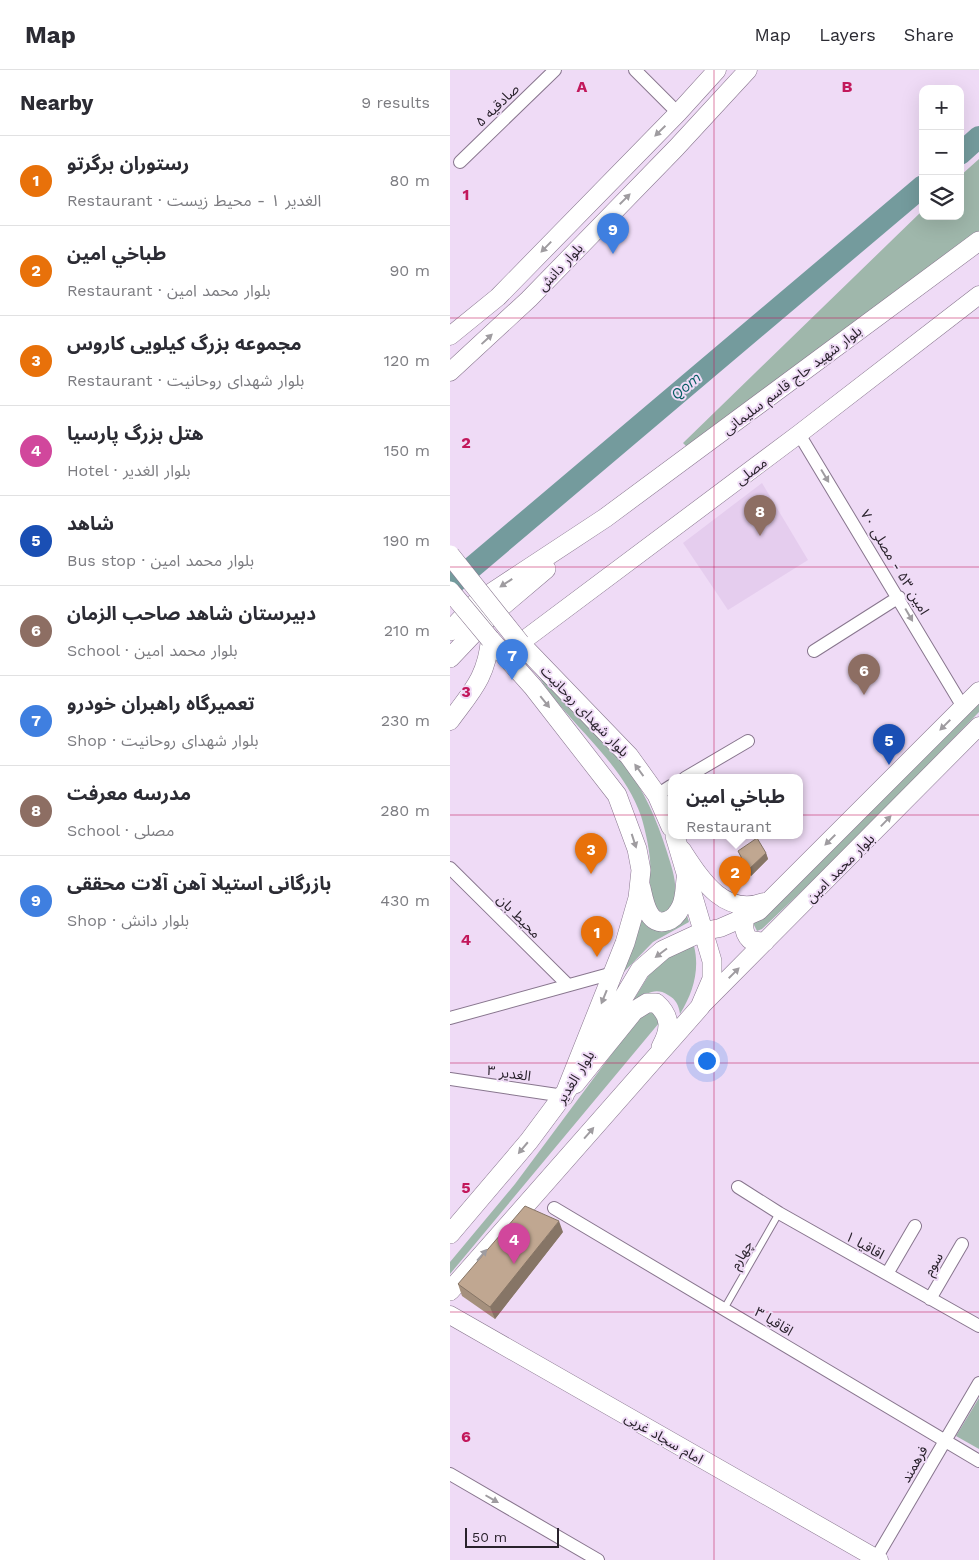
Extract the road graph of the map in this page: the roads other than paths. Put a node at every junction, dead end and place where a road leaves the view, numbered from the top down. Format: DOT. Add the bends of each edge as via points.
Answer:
graph roads {
  1 [pos="555,70"];
  2 [pos="635,70"];
  3 [pos="717,70"];
  4 [pos="748,70"];
  5 [pos="678,113"];
  6 [pos="460,162"];
  7 [pos="979,241"];
  8 [pos="979,295"];
  9 [pos="450,336"];
  10 [pos="450,372"];
  11 [pos="800,434"];
  12 [pos="606,518"];
  13 [pos="450,555"];
  14 [pos="450,591"];
  15 [pos="899,597"];
  16 [pos="450,631"];
  17 [pos="490,639"];
  18 [pos="520,643"];
  19 [pos="814,651"];
  20 [pos="450,658"];
  21 [pos="979,691"];
  22 [pos="963,707"];
  23 [pos="450,721"];
  24 [pos="979,726"];
  25 [pos="748,741"];
  26 [pos="692,774"];
  27 [pos="664,791"];
  28 [pos="668,812"];
  29 [pos="677,840"];
  30 [pos="450,868"];
  31 [pos="687,873"];
  32 [pos="640,882"];
  33 [pos="775,896"];
  34 [pos="746,916"];
  35 [pos="704,931"];
  36 [pos="765,942"];
  37 [pos="613,973"];
  38 [pos="568,985"];
  39 [pos="700,1007"];
  40 [pos="450,1018"];
  41 [pos="651,1062"];
  42 [pos="450,1079"];
  43 [pos="564,1096"];
  44 [pos="738,1187"];
  45 [pos="554,1208"];
  46 [pos="780,1213"];
  47 [pos="915,1226"];
  48 [pos="450,1234"];
  49 [pos="962,1244"];
  50 [pos="887,1274"];
  51 [pos="450,1291"];
  52 [pos="930,1298"];
  53 [pos="724,1309"];
  54 [pos="450,1315"];
  55 [pos="979,1326"];
  56 [pos="979,1383"];
  57 [pos="946,1440"];
  58 [pos="979,1461"];
  59 [pos="450,1474"];
  60 [pos="598,1560"];
  61 [pos="877,1560"];
  1 -- 6 [label="street, صادقیه ۵"];
  2 -- 5 [label="street"];
  3 -- 5 [label="main road, بلوار دانش"];
  10 -- 4 [label="main road, بلوار دانش, one-way" via="529,299"];
  5 -- 9 [label="main road, بلوار دانش, one-way" via="498,296"];
  7 -- 12 [label="main road, بلوار شهید حاج قاسم سلیمانی"];
  8 -- 11 [label="main road, مصلی"];
  11 -- 15 [label="street, امین ۵۳ - مصلی ۷۰, one-way"];
  11 -- 18 [label="main road, مصلی"];
  12 -- 16 [label="main road, بلوار شهید حاج قاسم سلیمانی, one-way" via="476,603"];
  12 -- 20 [label="main road, بلوار شهید حاج قاسم سلیمانی" via="488,619"];
  13 -- 18 [label="main road, بلوار شهدای روحانیت, bridge"];
  14 -- 17 [label="main road, بلوار شهدای روحانیت, bridge"];
  15 -- 19 [label="street"];
  15 -- 22 [label="street, امین ۵۳ - مصلی ۷۰, one-way"];
  17 -- 23 [label="main road" via="483,675"];
  17 -- 32 [label="main road, بلوار شهدای روحانیت, one-way" via="533,687 617,795 637,848"];
  27 -- 18 [label="main road, بلوار شهدای روحانیت, one-way"];
  21 -- 22 [label="main road, بلوار محمد امین"];
  22 -- 33 [label="main road, بلوار محمد امین, one-way"];
  36 -- 24 [label="main road, بلوار محمد امین, one-way"];
  25 -- 26 [label="street"];
  27 -- 28 [label="main road, بلوار شهدای روحانیت"];
  29 -- 31 [label="main road"];
  29 -- 33 [label="main road" via="710,888 728,901 746,906"];
  30 -- 38 [label="street, محیط بان"];
  31 -- 32 [label="main road" via="682,906 669,921 659,922 652,918 644,902"];
  31 -- 35 [label="main road"];
  32 -- 37 [label="main road" via="638,898"];
  33 -- 34 [label="main road, بلوار محمد امین" via="759,911"];
  34 -- 35 [label="main road, بلوار محمد امین" via="720,928"];
  34 -- 36 [label="main road" via="745,935 750,940"];
  35 -- 39 [label="main road" via="712,961 712,979"];
  35 -- 43 [label="main road, بلوار الغدیر, one-way" via="664,950 640,970"];
  39 -- 36 [label="main road, بلوار محمد امین, one-way"];
  37 -- 38 [label="street"];
  37 -- 43 [label="main road, one-way"];
  38 -- 40 [label="street"];
  39 -- 41 [label="main road"];
  41 -- 43 [label="main road" via="663,1042 668,1024 666,1011 656,1003 647,1003 634,1011"];
  51 -- 41 [label="main road, one-way"];
  42 -- 43 [label="street, الغدیر ۳"];
  43 -- 48 [label="main road, بلوار الغدیر, one-way"];
  44 -- 46 [label="street, اقاقیا ۱"];
  45 -- 53 [label="street, اقاقیا ۳"];
  46 -- 50 [label="street, اقاقیا ۱"];
  46 -- 53 [label="lane, چهارم"];
  47 -- 50 [label="street"];
  49 -- 52 [label="street, سوم"];
  50 -- 52 [label="street, اقاقیا ۱"];
  52 -- 55 [label="street, اقاقیا ۱"];
  53 -- 57 [label="street, اقاقیا ۳"];
  54 -- 61 [label="main road, امام سجاد غربی"];
  56 -- 57 [label="street, فرهمند"];
  57 -- 58 [label="street, اقاقیا ۳"];
  57 -- 61 [label="street, فرهمند"];
  59 -- 60 [label="street, one-way"];
}
